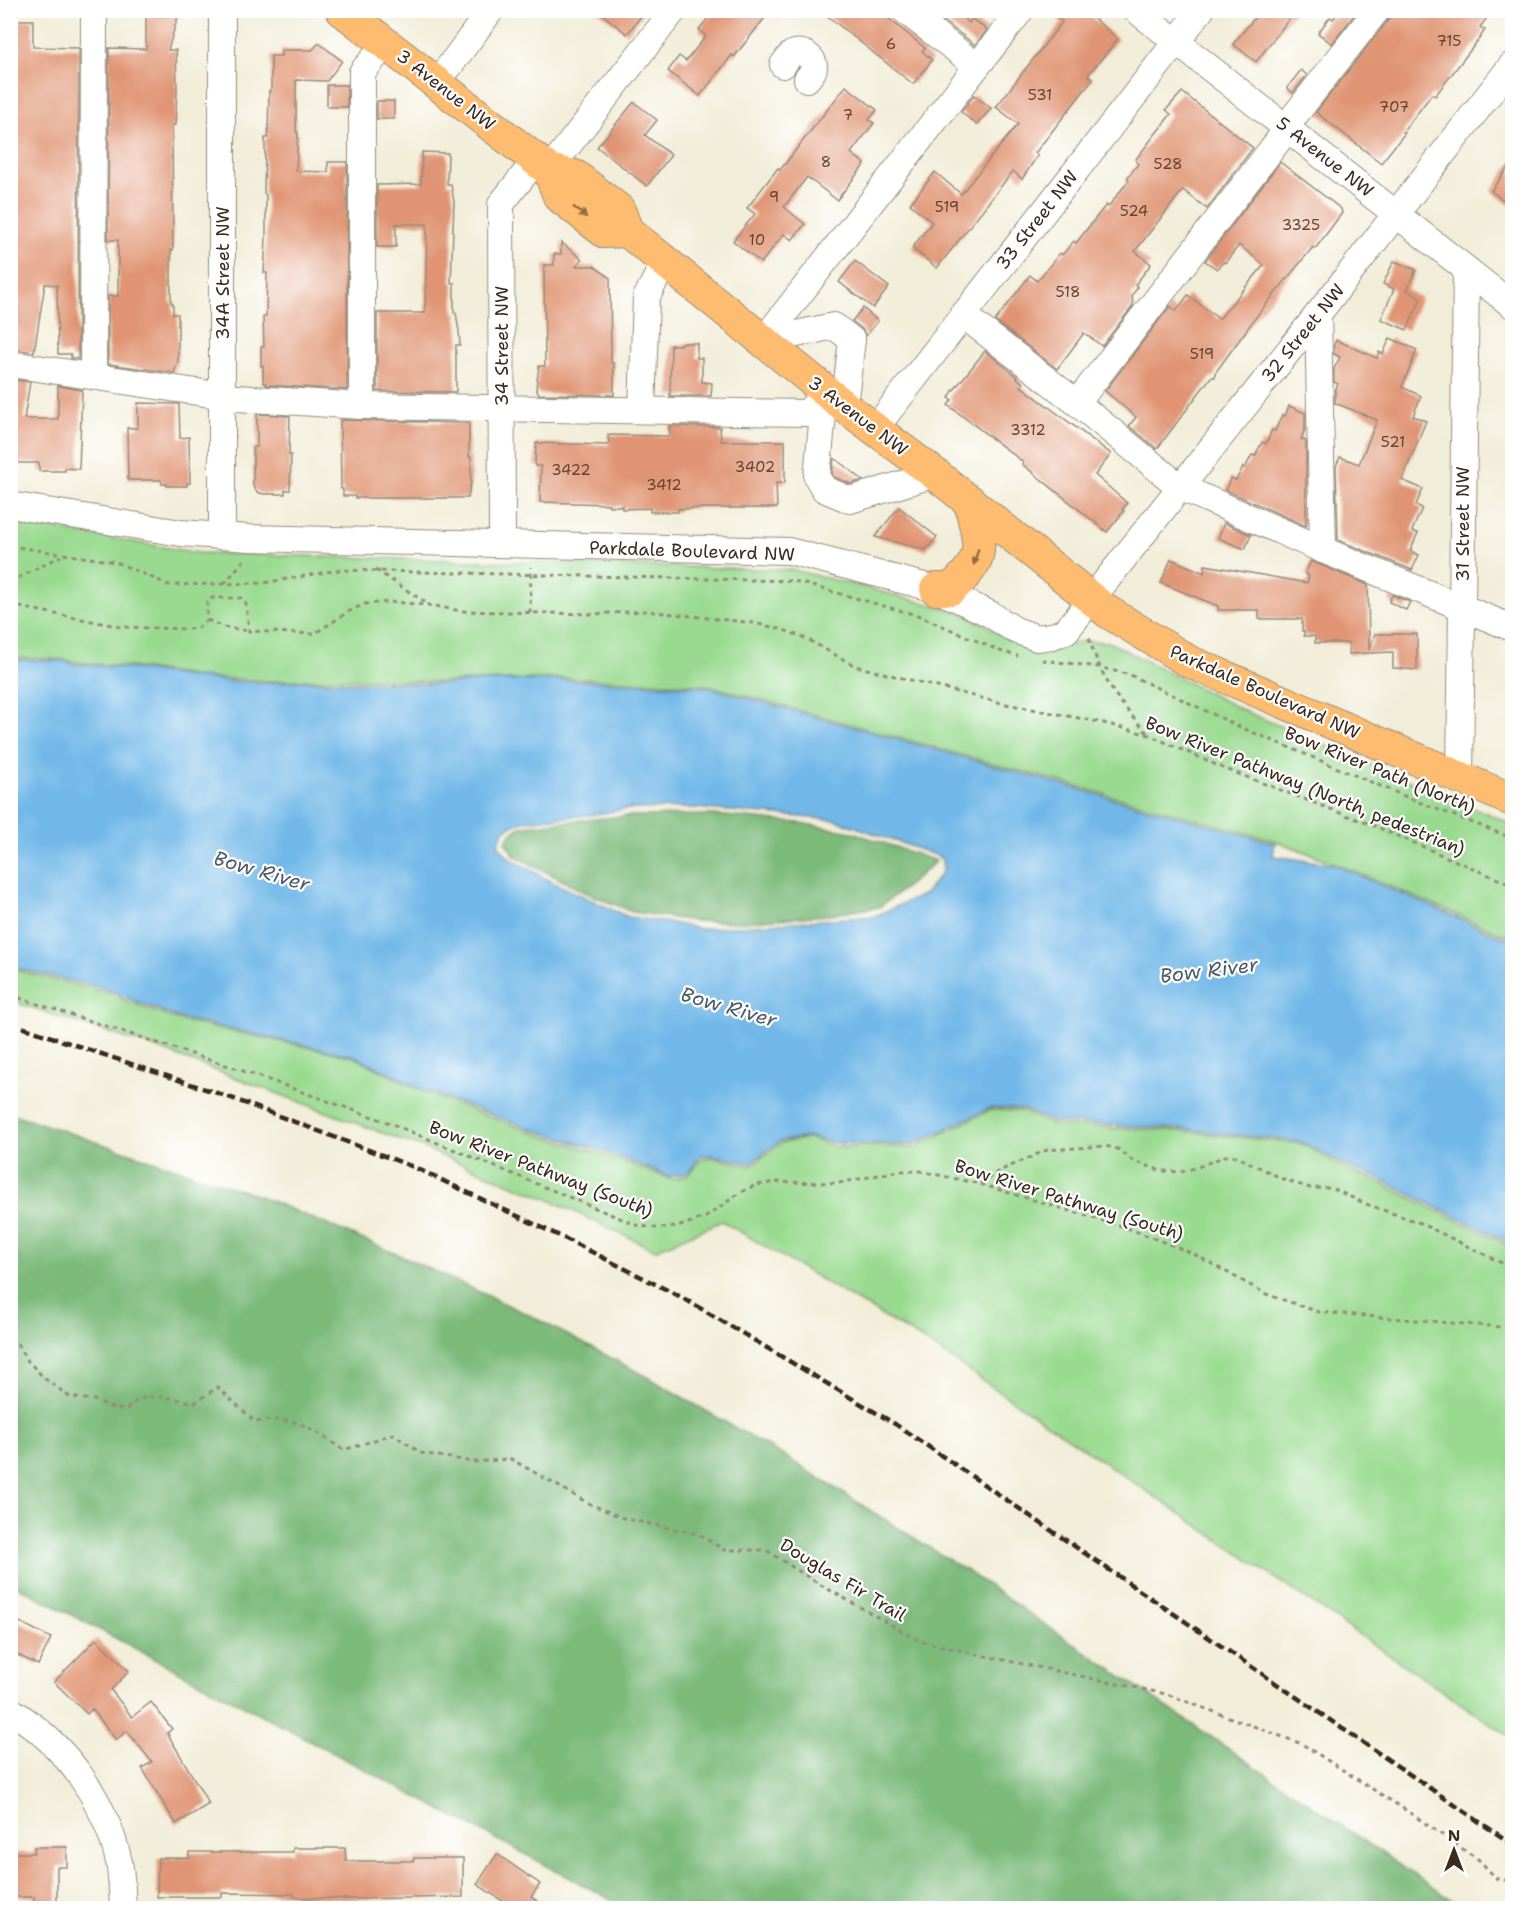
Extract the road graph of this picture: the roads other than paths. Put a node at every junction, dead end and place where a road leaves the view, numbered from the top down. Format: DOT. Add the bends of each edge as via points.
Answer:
graph roads {
  1 [pos="94,10"];
  2 [pos="222,10"];
  3 [pos="342,10"];
  4 [pos="490,10"];
  5 [pos="674,10"];
  6 [pos="904,10"];
  7 [pos="1021,10"];
  8 [pos="1136,10"];
  9 [pos="1201,10"];
  10 [pos="1377,10"];
  11 [pos="1176,42"];
  12 [pos="386,44"];
  13 [pos="783,64"];
  14 [pos="977,66"];
  15 [pos="1512,66"];
  16 [pos="807,79"];
  17 [pos="436,83"];
  18 [pos="1287,128"];
  19 [pos="543,165"];
  20 [pos="1397,214"];
  21 [pos="665,261"];
  22 [pos="1466,269"];
  23 [pos="1512,305"];
  24 [pos="963,315"];
  25 [pos="1318,315"];
  26 [pos="763,341"];
  27 [pos="10,364"];
  28 [pos="93,376"];
  29 [pos="223,397"];
  30 [pos="835,399"];
  31 [pos="1077,403"];
  32 [pos="362,406"];
  33 [pos="503,407"];
  34 [pos="642,410"];
  35 [pos="874,430"];
  36 [pos="935,474"];
  37 [pos="1180,487"];
  38 [pos="970,501"];
  39 [pos="10,505"];
  40 [pos="222,536"];
  41 [pos="502,544"];
  42 [pos="1323,550"];
  43 [pos="936,590"];
  44 [pos="1091,599"];
  45 [pos="1463,608"];
  46 [pos="1512,628"];
  47 [pos="1460,779"];
  48 [pos="1512,800"];
  49 [pos="10,1710"];
  50 [pos="123,1908"];
  1 -- 28 [label="street"];
  2 -- 29 [label="street, 34A Street NW"];
  3 -- 12 [label="main road, 3 Avenue NW"];
  4 -- 17 [label="street"];
  5 -- 19 [label="street, 34 Street NW"];
  6 -- 14 [label="street"];
  7 -- 14 [label="street"];
  8 -- 11 [label="street, 5 Avenue NW"];
  9 -- 11 [label="street, 33 Street NW"];
  10 -- 18 [label="street"];
  11 -- 18 [label="street, 5 Avenue NW"];
  11 -- 24 [label="street, 33 Street NW"];
  12 -- 17 [label="main road, 3 Avenue NW"];
  12 -- 32 [label="street" via="362,72"];
  13 -- 16 [label="street" via="792,54 808,55 814,70"];
  14 -- 26 [label="street"];
  15 -- 20 [label="street, 32 Street NW"];
  17 -- 19 [label="main road, 3 Avenue NW"];
  18 -- 20 [label="street, 5 Avenue NW"];
  18 -- 31 [label="street"];
  19 -- 21 [label="main road, 3 Avenue NW" via="559,196 605,232 627,231"];
  19 -- 33 [label="street, 34 Street NW" via="501,204"];
  20 -- 22 [label="street, 5 Avenue NW"];
  20 -- 25 [label="street, 32 Street NW"];
  21 -- 26 [label="main road, 3 Avenue NW"];
  21 -- 34 [label="street" via="646,298"];
  22 -- 23 [label="street, 5 Avenue NW"];
  22 -- 45 [label="street, 31 Street NW"];
  24 -- 31 [label="street"];
  24 -- 35 [label="street, 33 Street NW"];
  25 -- 37 [label="street, 32 Street NW"];
  25 -- 42 [label="street"];
  26 -- 30 [label="main road, 3 Avenue NW"];
  26 -- 30 [label="street" via="834,326 852,339"];
  27 -- 28 [label="street"];
  28 -- 29 [label="street"];
  29 -- 32 [label="street"];
  29 -- 40 [label="street, 34A Street NW"];
  30 -- 34 [label="street" via="808,413"];
  30 -- 35 [label="main road, 3 Avenue NW"];
  30 -- 36 [label="street" via="817,477 824,489 850,500"];
  31 -- 37 [label="street"];
  32 -- 33 [label="street"];
  33 -- 34 [label="street"];
  33 -- 41 [label="street, 34 Street NW"];
  35 -- 36 [label="main road, 3 Avenue NW"];
  36 -- 38 [label="main road, 3 Avenue NW"];
  37 -- 42 [label="street"];
  37 -- 44 [label="street, 32 Street NW"];
  38 -- 43 [label="main road, one-way" via="979,549 975,564 951,588"];
  38 -- 44 [label="main road, 3 Avenue NW"];
  39 -- 40 [label="street, Parkdale Boulevard NW"];
  40 -- 41 [label="street, Parkdale Boulevard NW"];
  41 -- 43 [label="street, Parkdale Boulevard NW" via="789,551"];
  42 -- 45 [label="street"];
  43 -- 44 [label="street, Parkdale Boulevard NW" via="1037,638 1066,631"];
  44 -- 47 [label="main road, Parkdale Boulevard NW" via="1188,661"];
  45 -- 46 [label="street"];
  45 -- 47 [label="street, 31 Street NW"];
  47 -- 48 [label="main road, Parkdale Boulevard NW"];
  49 -- 50 [label="street" via="59,1750 89,1788 114,1844"];
}
